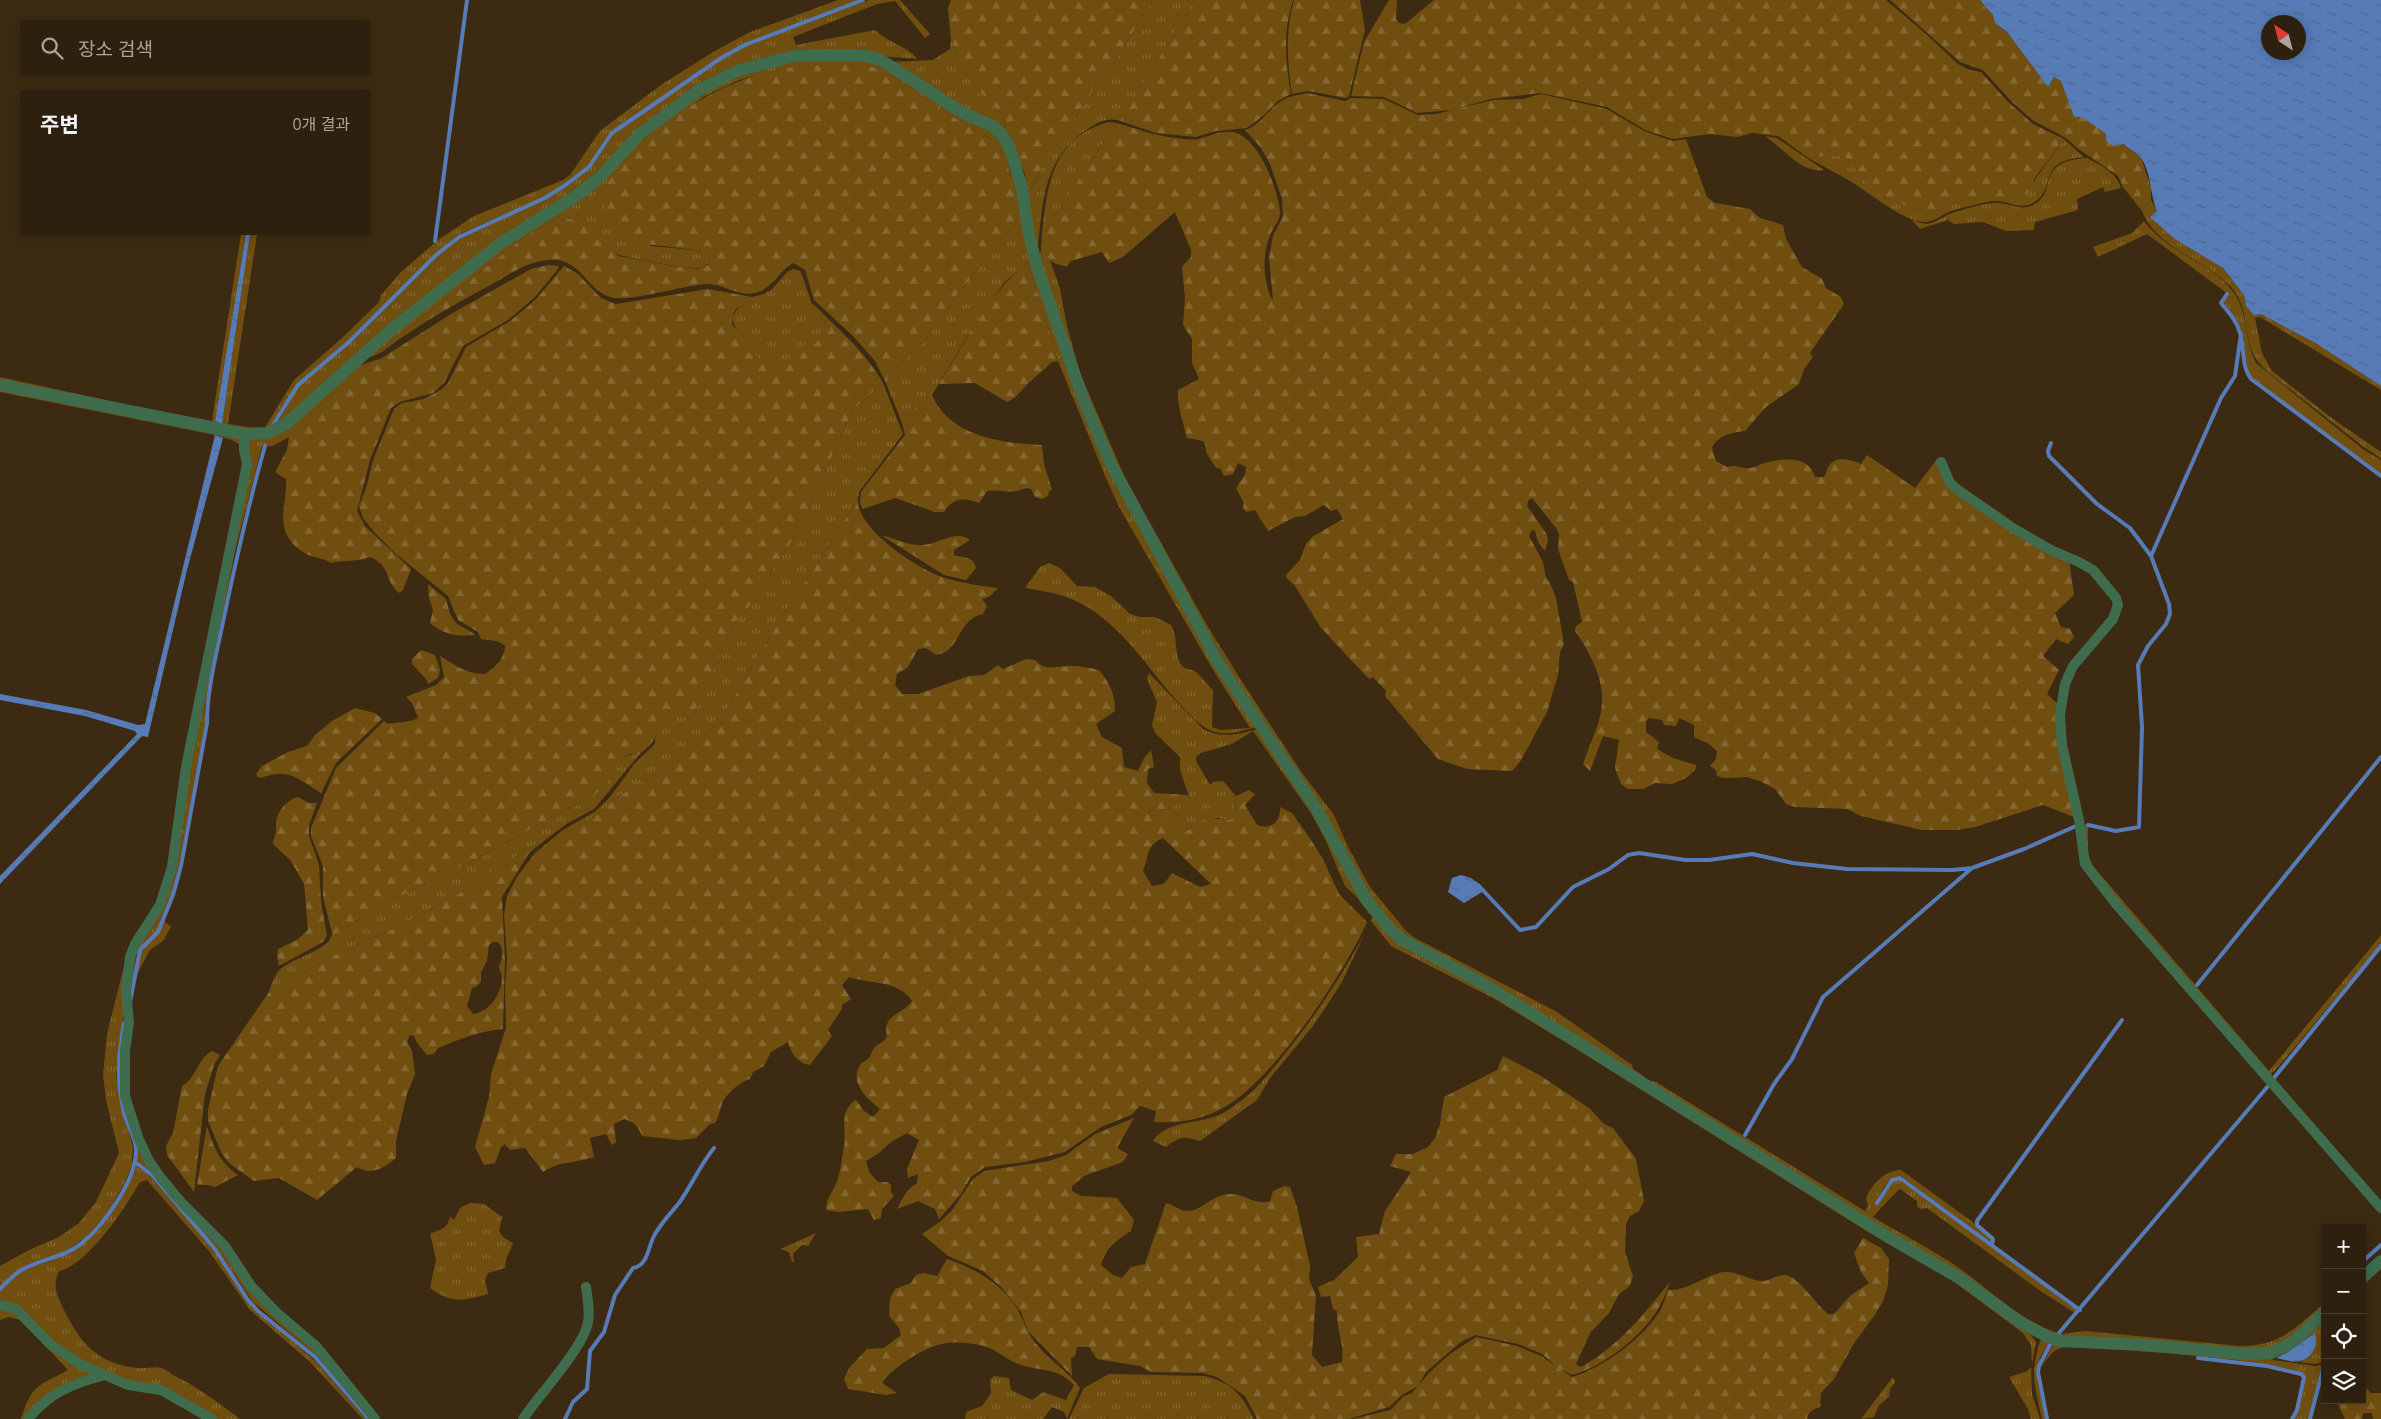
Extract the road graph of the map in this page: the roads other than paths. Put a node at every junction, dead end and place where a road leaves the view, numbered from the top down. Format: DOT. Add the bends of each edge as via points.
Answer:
graph roads {
  1 [pos="0,385"];
  2 [pos="244,434"];
  3 [pos="1941,462"];
  4 [pos="2381,1208"];
  5 [pos="2381,1261"];
  6 [pos="2366,1274"];
  7 [pos="586,1287"];
  8 [pos="0,1305"];
  9 [pos="2323,1314"];
  10 [pos="105,1375"];
  11 [pos="28,1419"];
  12 [pos="212,1419"];
  13 [pos="375,1419"];
  14 [pos="523,1419"];
  1 -- 2 [label="street"];
  2 -- 9 [label="street" via="267,434 286,424 391,330 501,243 576,196 599,178 640,134 713,82 751,66 794,56 866,56 880,60 964,113 993,126 1003,136 1022,185 1037,267 1080,393 1110,462 1219,664 1316,808 1366,899 1401,939 1489,987 1882,1233 1962,1279 2020,1322 2048,1338 2271,1353 2294,1341"];
  2 -- 13 [label="street" via="247,464 186,767 172,867 160,905 130,957 126,991 129,1022 125,1096 138,1137 161,1178 225,1246 251,1286 316,1346"];
  3 -- 4 [label="street" via="1950,483 1958,490 2028,537 2093,570 2116,598 2118,605 2113,619 2073,666 2061,703 2062,745 2080,820 2085,864 2116,904"];
  5 -- 6 [label="street"];
  7 -- 14 [label="street" via="588,1323 582,1339"];
  8 -- 10 [label="street" via="16,1309 50,1344 80,1364"];
  10 -- 11 [label="street" via="64,1388"];
  10 -- 12 [label="street" via="128,1385 161,1390"];
}
